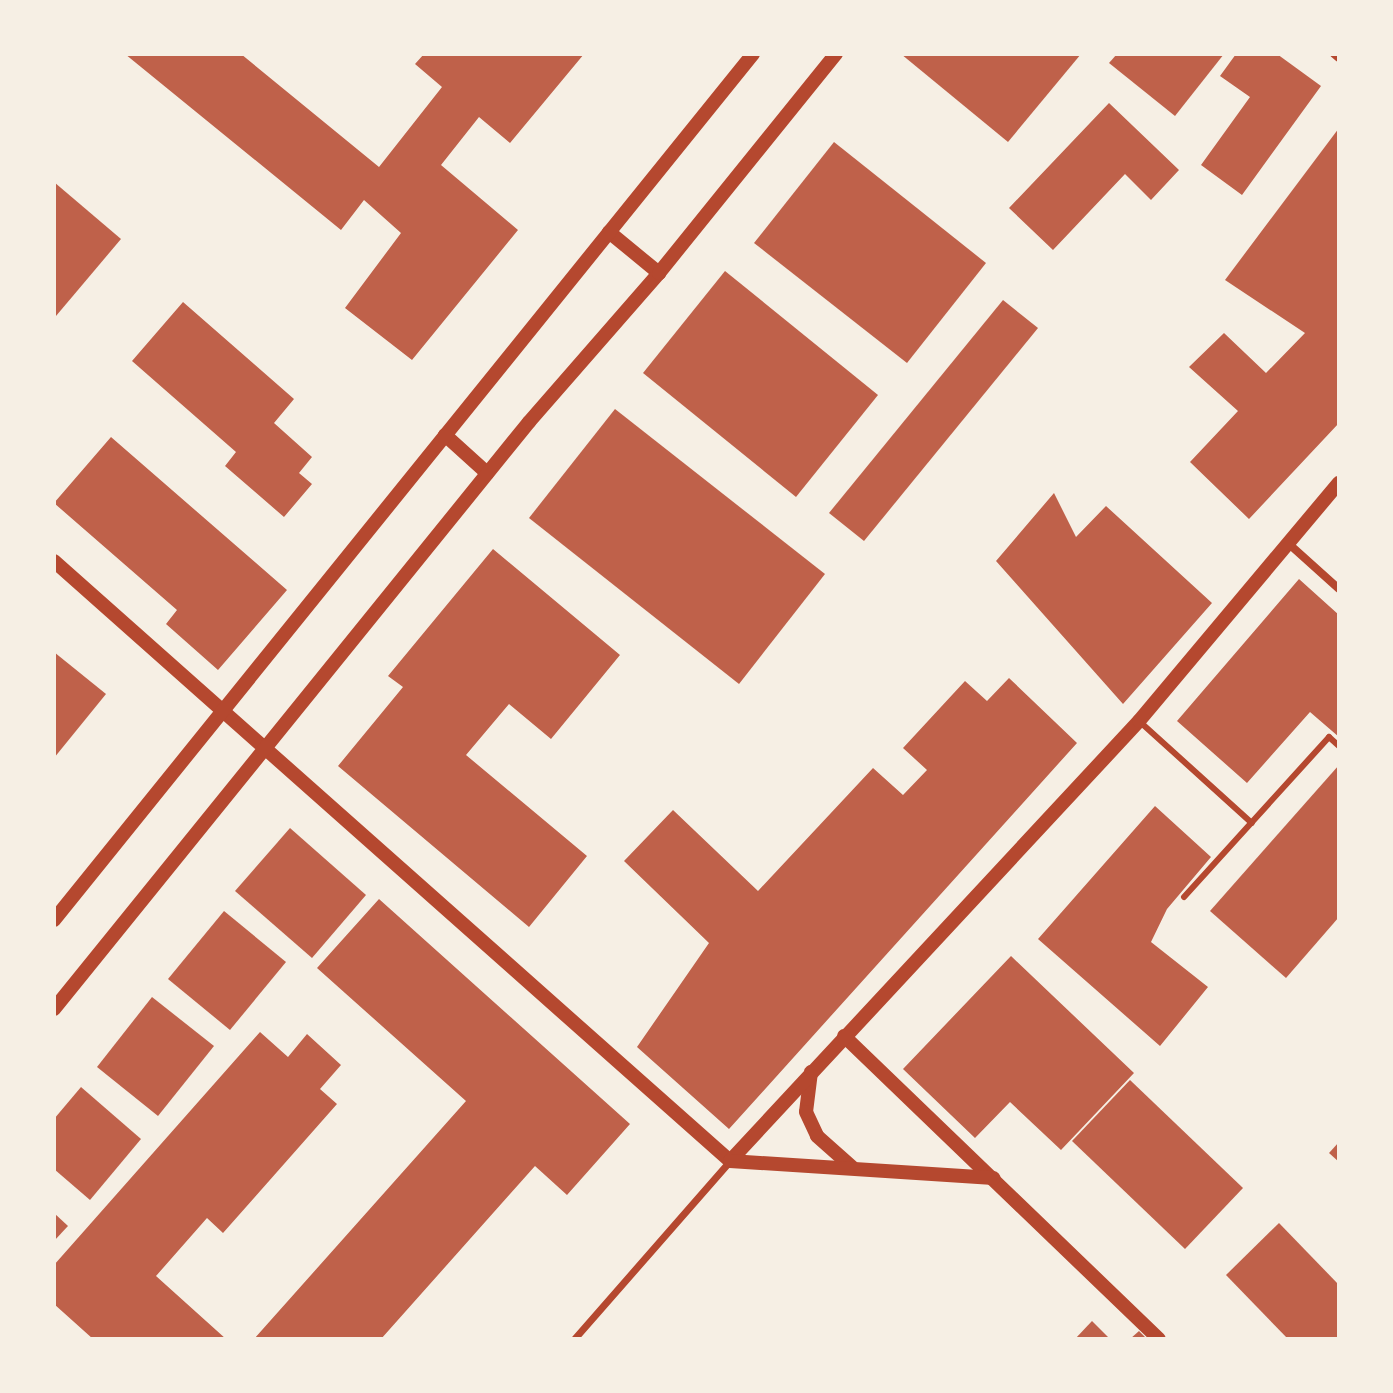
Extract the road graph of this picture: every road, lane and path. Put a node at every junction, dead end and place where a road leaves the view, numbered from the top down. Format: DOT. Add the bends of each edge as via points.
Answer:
graph roads {
  1 [pos="753,54"];
  2 [pos="836,54"];
  3 [pos="1334,54"];
  4 [pos="1339,58"];
  5 [pos="609,232"];
  6 [pos="659,273"];
  7 [pos="445,435"];
  8 [pos="487,473"];
  9 [pos="1339,483"];
  10 [pos="1289,544"];
  11 [pos="54,561"];
  12 [pos="1339,589"];
  13 [pos="223,710"];
  14 [pos="1139,721"];
  15 [pos="1339,746"];
  16 [pos="265,747"];
  17 [pos="1252,823"];
  18 [pos="1184,897"];
  19 [pos="54,920"];
  20 [pos="54,1009"];
  21 [pos="844,1036"];
  22 [pos="811,1071"];
  23 [pos="730,1161"];
  24 [pos="852,1167"];
  25 [pos="993,1178"];
  26 [pos="574,1339"];
  27 [pos="1159,1339"];
  1 -- 5 [label="street"];
  2 -- 6 [label="street"];
  3 -- 4 [label="street"];
  5 -- 6 [label="street"];
  5 -- 7 [label="street"];
  6 -- 8 [label="street"];
  7 -- 8 [label="street"];
  7 -- 13 [label="street"];
  8 -- 16 [label="street"];
  9 -- 10 [label="street"];
  10 -- 12 [label="street"];
  10 -- 14 [label="street"];
  11 -- 13 [label="street"];
  13 -- 16 [label="street"];
  13 -- 19 [label="street"];
  14 -- 17 [label="lane"];
  14 -- 21 [label="street"];
  15 -- 17 [label="lane" via="1329,737"];
  16 -- 20 [label="street"];
  16 -- 23 [label="street"];
  17 -- 18 [label="lane"];
  21 -- 22 [label="street"];
  21 -- 25 [label="street"];
  22 -- 23 [label="street"];
  22 -- 24 [label="street" via="806,1112 817,1136"];
  23 -- 24 [label="street"];
  23 -- 26 [label="street"];
  24 -- 25 [label="street"];
  25 -- 27 [label="street"];
}
